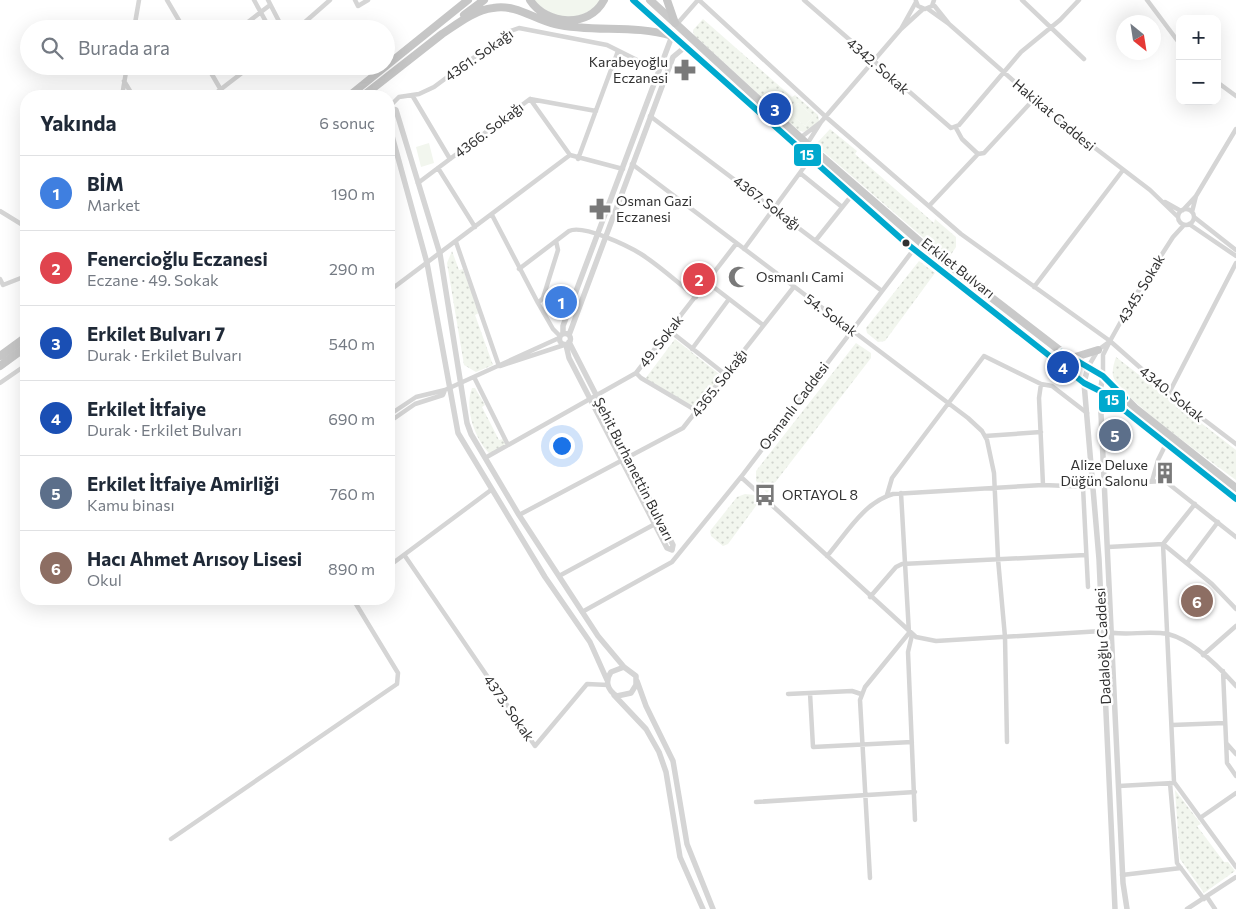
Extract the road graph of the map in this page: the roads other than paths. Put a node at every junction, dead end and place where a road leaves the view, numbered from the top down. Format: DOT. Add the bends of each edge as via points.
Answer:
graph roads {
  1 [pos="139,0"];
  2 [pos="167,0"];
  3 [pos="254,0"];
  4 [pos="268,0"];
  5 [pos="330,0"];
  6 [pos="356,0"];
  7 [pos="368,0"];
  8 [pos="458,0"];
  9 [pos="468,0"];
  10 [pos="484,0"];
  11 [pos="530,0"];
  12 [pos="604,0"];
  13 [pos="633,0"];
  14 [pos="650,0"];
  15 [pos="667,0"];
  16 [pos="698,0"];
  17 [pos="804,0"];
  18 [pos="1022,0"];
  19 [pos="1079,0"];
  20 [pos="1146,0"];
  21 [pos="916,1"];
  22 [pos="934,2"];
  23 [pos="270,5"];
  24 [pos="925,9"];
  25 [pos="261,12"];
  26 [pos="445,19"];
  27 [pos="136,20"];
  28 [pos="179,20"];
  29 [pos="251,20"];
  30 [pos="265,20"];
  31 [pos="278,20"];
  32 [pos="307,20"];
  33 [pos="676,24"];
  34 [pos="950,24"];
  35 [pos="1051,28"];
  36 [pos="901,29"];
  37 [pos="439,36"];
  38 [pos="672,36"];
  39 [pos="1176,39"];
  40 [pos="685,47"];
  41 [pos="618,51"];
  42 [pos="395,59"];
  43 [pos="1084,59"];
  44 [pos="873,62"];
  45 [pos="395,71"];
  46 [pos="659,71"];
  47 [pos="1004,72"];
  48 [pos="125,75"];
  49 [pos="212,75"];
  50 [pos="240,75"];
  51 [pos="375,75"];
  52 [pos="390,75"];
  53 [pos="124,81"];
  54 [pos="1221,85"];
  55 [pos="123,90"];
  56 [pos="129,90"];
  57 [pos="221,90"];
  58 [pos="356,90"];
  59 [pos="371,90"];
  60 [pos="412,95"];
  61 [pos="1236,96"];
  62 [pos="530,99"];
  63 [pos="1034,99"];
  64 [pos="395,101"];
  65 [pos="395,110"];
  66 [pos="596,111"];
  67 [pos="650,116"];
  68 [pos="826,117"];
  69 [pos="821,122"];
  70 [pos="954,128"];
  71 [pos="1236,129"];
  72 [pos="800,138"];
  73 [pos="807,144"];
  74 [pos="395,147"];
  75 [pos="978,154"];
  76 [pos="570,155"];
  77 [pos="450,159"];
  78 [pos="578,159"];
  79 [pos="810,159"];
  80 [pos="632,164"];
  81 [pos="438,168"];
  82 [pos="623,169"];
  83 [pos="1123,170"];
  84 [pos="800,173"];
  85 [pos="418,183"];
  86 [pos="852,195"];
  87 [pos="1196,196"];
  88 [pos="1163,201"];
  89 [pos="929,206"];
  90 [pos="774,208"];
  91 [pos="842,208"];
  92 [pos="0,210"];
  93 [pos="1182,210"];
  94 [pos="1193,214"];
  95 [pos="492,215"];
  96 [pos="1178,218"];
  97 [pos="20,223"];
  98 [pos="1186,225"];
  99 [pos="475,227"];
  100 [pos="601,236"];
  101 [pos="1173,237"];
  102 [pos="816,240"];
  103 [pos="556,241"];
  104 [pos="456,242"];
  105 [pos="736,244"];
  106 [pos="744,250"];
  107 [pos="914,250"];
  108 [pos="1236,250"];
  109 [pos="440,254"];
  110 [pos="1236,256"];
  111 [pos="427,263"];
  112 [pos="1236,263"];
  113 [pos="519,269"];
  114 [pos="20,278"];
  115 [pos="0,279"];
  116 [pos="707,282"];
  117 [pos="1034,286"];
  118 [pos="395,287"];
  119 [pos="792,288"];
  120 [pos="882,291"];
  121 [pos="696,297"];
  122 [pos="729,299"];
  123 [pos="538,303"];
  124 [pos="763,325"];
  125 [pos="852,330"];
  126 [pos="670,331"];
  127 [pos="563,335"];
  128 [pos="20,341"];
  129 [pos="1110,341"];
  130 [pos="567,344"];
  131 [pos="692,349"];
  132 [pos="1098,350"];
  133 [pos="20,351"];
  134 [pos="0,356"];
  135 [pos="1072,358"];
  136 [pos="0,366"];
  137 [pos="499,366"];
  138 [pos="1088,366"];
  139 [pos="20,369"];
  140 [pos="636,373"];
  141 [pos="726,375"];
  142 [pos="1103,376"];
  143 [pos="474,377"];
  144 [pos="0,383"];
  145 [pos="461,383"];
  146 [pos="1084,383"];
  147 [pos="1041,384"];
  148 [pos="448,389"];
  149 [pos="1100,391"];
  150 [pos="1169,393"];
  151 [pos="597,396"];
  152 [pos="590,400"];
  153 [pos="948,403"];
  154 [pos="395,411"];
  155 [pos="697,411"];
  156 [pos="1088,414"];
  157 [pos="395,418"];
  158 [pos="1041,432"];
  159 [pos="985,436"];
  160 [pos="1166,444"];
  161 [pos="1236,444"];
  162 [pos="508,445"];
  163 [pos="627,457"];
  164 [pos="485,458"];
  165 [pos="621,460"];
  166 [pos="741,476"];
  167 [pos="1152,481"];
  168 [pos="1105,484"];
  169 [pos="1043,485"];
  170 [pos="1083,487"];
  171 [pos="1093,487"];
  172 [pos="994,488"];
  173 [pos="1236,488"];
  174 [pos="491,490"];
  175 [pos="902,493"];
  176 [pos="887,495"];
  177 [pos="1236,499"];
  178 [pos="1195,504"];
  179 [pos="519,515"];
  180 [pos="1218,522"];
  181 [pos="655,524"];
  182 [pos="1236,537"];
  183 [pos="1164,544"];
  184 [pos="1108,547"];
  185 [pos="672,550"];
  186 [pos="405,556"];
  187 [pos="677,556"];
  188 [pos="827,556"];
  189 [pos="1086,556"];
  190 [pos="998,559"];
  191 [pos="395,562"];
  192 [pos="1187,563"];
  193 [pos="906,564"];
  194 [pos="559,576"];
  195 [pos="1088,588"];
  196 [pos="870,597"];
  197 [pos="357,605"];
  198 [pos="1236,609"];
  199 [pos="582,612"];
  200 [pos="1236,626"];
  201 [pos="1102,631"];
  202 [pos="911,634"];
  203 [pos="1112,634"];
  204 [pos="1168,634"];
  205 [pos="1005,637"];
  206 [pos="1203,655"];
  207 [pos="624,667"];
  208 [pos="1223,671"];
  209 [pos="637,680"];
  210 [pos="608,683"];
  211 [pos="1236,686"];
  212 [pos="613,693"];
  213 [pos="810,693"];
  214 [pos="788,694"];
  215 [pos="862,694"];
  216 [pos="1225,723"];
  217 [pos="1172,725"];
  218 [pos="912,742"];
  219 [pos="1007,742"];
  220 [pos="863,744"];
  221 [pos="1226,744"];
  222 [pos="1236,754"];
  223 [pos="1236,776"];
  224 [pos="1172,783"];
  225 [pos="1119,786"];
  226 [pos="915,792"];
  227 [pos="1236,793"];
  228 [pos="865,795"];
  229 [pos="756,802"];
  230 [pos="1200,818"];
  231 [pos="915,820"];
  232 [pos="171,839"];
  233 [pos="1236,866"];
  234 [pos="1181,868"];
  235 [pos="1122,875"];
  236 [pos="1236,877"];
  237 [pos="870,878"];
  238 [pos="1205,898"];
  239 [pos="703,909"];
  240 [pos="713,909"];
  241 [pos="1116,909"];
  242 [pos="1126,909"];
  243 [pos="1187,909"];
  244 [pos="1215,909"];
  1 -- 27 [label="street"];
  2 -- 28 [label="street"];
  3 -- 25 [label="street"];
  4 -- 23 [label="street"];
  5 -- 32 [label="street"];
  6 -- 7 [label="street" via="358,6"];
  8 -- 26 [label="highway"];
  9 -- 26 [label="highway"];
  10 -- 37 [label="highway"];
  11 -- 12 [label="highway" via="547,15 569,20 592,13"];
  13 -- 38 [label="main road, Erkilet Bulvarı"];
  14 -- 33 [label="main road, Erkilet Bulvarı"];
  15 -- 33 [label="highway"];
  16 -- 33 [label="street"];
  16 -- 68 [label="street, 4340. Sokak"];
  17 -- 44 [label="street, 4342. Sokak"];
  18 -- 35 [label="street"];
  19 -- 35 [label="street"];
  20 -- 39 [label="street"];
  21 -- 24 [label="street, Hakikat Caddesi"];
  21 -- 36 [label="street"];
  22 -- 24 [label="street"];
  22 -- 34 [label="street, Hakikat Caddesi"];
  23 -- 25 [label="street"];
  23 -- 31 [label="street"];
  24 -- 34 [label="street, Hakikat Caddesi"];
  24 -- 36 [label="street"];
  25 -- 29 [label="street"];
  25 -- 30 [label="street"];
  26 -- 42 [label="highway"];
  33 -- 72 [label="main road, Erkilet Bulvarı"];
  34 -- 47 [label="street, Hakikat Caddesi"];
  35 -- 43 [label="street"];
  35 -- 47 [label="street" via="1028,46"];
  36 -- 44 [label="street"];
  37 -- 38 [label="highway" via="478,12 504,7 556,25 636,29"];
  37 -- 45 [label="highway"];
  38 -- 40 [label="main road, Erkilet Bulvarı"];
  38 -- 46 [label="street"];
  40 -- 67 [label="street" via="673,56"];
  40 -- 79 [label="main road, Erkilet Bulvarı"];
  41 -- 46 [label="street, 4361. Sokağı"];
  41 -- 60 [label="street, 4361. Sokağı" via="585,40 516,28 434,87"];
  41 -- 66 [label="street"];
  44 -- 68 [label="street"];
  44 -- 70 [label="street, 4342. Sokak" via="949,128"];
  46 -- 82 [label="street"];
  47 -- 63 [label="street, Hakikat Caddesi"];
  47 -- 70 [label="street"];
  48 -- 53 [label="street"];
  49 -- 57 [label="street"];
  50 -- 57 [label="street"];
  51 -- 58 [label="highway"];
  52 -- 59 [label="highway"];
  53 -- 55 [label="street"];
  53 -- 56 [label="street"];
  54 -- 61 [label="street"];
  60 -- 64 [label="street, 4361. Sokağı" via="399,97"];
  60 -- 77 [label="street"];
  62 -- 66 [label="street, 4366. Sokağı"];
  62 -- 76 [label="street"];
  62 -- 77 [label="street, 4366. Sokağı"];
  63 -- 75 [label="street" via="986,152"];
  63 -- 83 [label="street, Hakikat Caddesi" via="1071,132"];
  65 -- 85 [label="street"];
  66 -- 78 [label="street"];
  67 -- 80 [label="street"];
  67 -- 90 [label="street, 4367. Sokağı"];
  68 -- 69 [label="street"];
  68 -- 89 [label="street, 4340. Sokak"];
  69 -- 72 [label="street"];
  69 -- 73 [label="street"];
  70 -- 75 [label="street, 4342. Sokak"];
  71 -- 87 [label="street"];
  72 -- 73 [label="main road, Erkilet Bulvarı"];
  73 -- 135 [label="main road, Erkilet Bulvarı" via="926,247"];
  74 -- 111 [label="street"];
  75 -- 89 [label="street"];
  76 -- 78 [label="street"];
  76 -- 95 [label="street"];
  77 -- 81 [label="street, 4366. Sokağı"];
  78 -- 82 [label="street"];
  79 -- 84 [label="street"];
  79 -- 86 [label="main road, Erkilet Bulvarı"];
  80 -- 82 [label="street"];
  80 -- 100 [label="street"];
  80 -- 105 [label="street, 54. Sokak"];
  81 -- 85 [label="street, 4366. Sokağı"];
  81 -- 99 [label="street"];
  82 -- 100 [label="street"];
  83 -- 88 [label="street, Hakikat Caddesi"];
  83 -- 117 [label="street"];
  84 -- 90 [label="street"];
  84 -- 91 [label="street"];
  85 -- 109 [label="street"];
  86 -- 91 [label="street"];
  86 -- 107 [label="main road, Erkilet Bulvarı"];
  87 -- 93 [label="street"];
  87 -- 94 [label="street"];
  88 -- 93 [label="street, Hakikat Caddesi"];
  88 -- 96 [label="street, Hakikat Caddesi"];
  89 -- 117 [label="street, 4340. Sokak"];
  90 -- 102 [label="street, 4367. Sokağı"];
  90 -- 106 [label="street"];
  91 -- 102 [label="street"];
  92 -- 97 [label="street"];
  93 -- 94 [label="street, Hakikat Caddesi"];
  93 -- 96 [label="street, 4345. Sokak"];
  94 -- 98 [label="street, 4345. Sokak"];
  94 -- 108 [label="street"];
  95 -- 99 [label="street"];
  95 -- 113 [label="street"];
  96 -- 98 [label="street, Hakikat Caddesi"];
  96 -- 101 [label="street, 4345. Sokak"];
  98 -- 101 [label="street, 4345. Sokak"];
  98 -- 110 [label="street"];
  99 -- 104 [label="street"];
  100 -- 103 [label="street" via="576,228"];
  100 -- 121 [label="street" via="641,254"];
  100 -- 127 [label="street"];
  101 -- 129 [label="street, 4345. Sokak"];
  102 -- 120 [label="street, 4367. Sokağı"];
  103 -- 113 [label="street"];
  103 -- 123 [label="street" via="558,250 543,298"];
  104 -- 109 [label="street"];
  104 -- 137 [label="street"];
  105 -- 106 [label="street, 54. Sokak"];
  105 -- 116 [label="street, 49. Sokak"];
  106 -- 119 [label="street, 54. Sokak"];
  107 -- 120 [label="street, Osmanlı Caddesi"];
  107 -- 146 [label="main road, Erkilet Bulvarı"];
  109 -- 111 [label="street"];
  109 -- 145 [label="street"];
  111 -- 118 [label="street"];
  111 -- 148 [label="street"];
  112 -- 150 [label="street"];
  113 -- 123 [label="street"];
  114 -- 115 [label="street" via="3,285"];
  116 -- 121 [label="street, 49. Sokak"];
  116 -- 122 [label="street"];
  117 -- 129 [label="street, 4340. Sokak"];
  119 -- 124 [label="street, 4365. Sokağı"];
  119 -- 125 [label="street, 54. Sokak"];
  120 -- 125 [label="street, Osmanlı Caddesi"];
  121 -- 126 [label="street, 49. Sokak"];
  122 -- 124 [label="street"];
  122 -- 131 [label="street"];
  123 -- 127 [label="street" via="553,329"];
  124 -- 141 [label="street, 4365. Sokağı"];
  125 -- 153 [label="street, 54. Sokak"];
  125 -- 166 [label="street, Osmanlı Caddesi"];
  126 -- 131 [label="street"];
  126 -- 140 [label="street, 49. Sokak"];
  127 -- 130 [label="street"];
  127 -- 130 [label="street" via="560,343"];
  127 -- 137 [label="street"];
  128 -- 134 [label="highway"];
  129 -- 132 [label="street, 4345. Sokak"];
  129 -- 142 [label="street, 4345. Sokak" via="1104,355"];
  129 -- 150 [label="street, 4340. Sokak"];
  130 -- 137 [label="street"];
  130 -- 151 [label="street, Şehit Burhanettin Bulvarı"];
  130 -- 152 [label="street, Şehit Burhanettin Bulvarı" via="569,358"];
  131 -- 141 [label="street"];
  132 -- 135 [label="main road"];
  132 -- 138 [label="street, 4345. Sokak"];
  133 -- 136 [label="highway"];
  135 -- 138 [label="main road, Erkilet Bulvarı"];
  137 -- 143 [label="street"];
  138 -- 142 [label="main road, Erkilet Bulvarı"];
  138 -- 146 [label="street"];
  139 -- 144 [label="street"];
  140 -- 151 [label="street, 49. Sokak"];
  140 -- 155 [label="street"];
  141 -- 155 [label="street, 4365. Sokağı"];
  142 -- 149 [label="street, Dadaloğlu Caddesi"];
  142 -- 173 [label="main road, Erkilet Bulvarı" via="1136,409"];
  143 -- 145 [label="street"];
  143 -- 162 [label="street"];
  145 -- 148 [label="street"];
  145 -- 164 [label="street" via="467,422"];
  146 -- 149 [label="main road, Erkilet Bulvarı"];
  146 -- 156 [label="street, Dadaloğlu Caddesi"];
  147 -- 153 [label="street" via="984,356"];
  147 -- 156 [label="street" via="1052,386"];
  147 -- 158 [label="street"];
  148 -- 154 [label="street" via="416,397"];
  148 -- 157 [label="street" via="442,395 415,404"];
  148 -- 174 [label="street" via="460,438"];
  149 -- 160 [label="main road, Erkilet Bulvarı"];
  149 -- 168 [label="street, Dadaloğlu Caddesi"];
  150 -- 161 [label="street, 4340. Sokak"];
  151 -- 152 [label="street, 49. Sokak"];
  151 -- 163 [label="street, Şehit Burhanettin Bulvarı"];
  152 -- 162 [label="street, 49. Sokak"];
  152 -- 165 [label="street, Şehit Burhanettin Bulvarı"];
  153 -- 159 [label="street, 54. Sokak"];
  153 -- 176 [label="street" via="892,478"];
  155 -- 163 [label="street, 4365. Sokağı" via="678,432"];
  156 -- 171 [label="street, Dadaloğlu Caddesi"];
  158 -- 159 [label="street"];
  158 -- 169 [label="street"];
  159 -- 172 [label="street"];
  160 -- 167 [label="street"];
  160 -- 177 [label="main road, Erkilet Bulvarı"];
  162 -- 164 [label="street, 49. Sokak"];
  163 -- 165 [label="street, 4365. Sokağı"];
  163 -- 185 [label="street, Şehit Burhanettin Bulvarı" via="673,545"];
  164 -- 179 [label="street"];
  165 -- 179 [label="street, 4365. Sokağı"];
  165 -- 181 [label="street, Şehit Burhanettin Bulvarı"];
  166 -- 187 [label="street, Osmanlı Caddesi"];
  166 -- 188 [label="street"];
  167 -- 168 [label="street"];
  167 -- 178 [label="street" via="1164,481"];
  168 -- 184 [label="street, Dadaloğlu Caddesi"];
  169 -- 170 [label="street"];
  169 -- 172 [label="street"];
  170 -- 171 [label="street"];
  170 -- 189 [label="street"];
  171 -- 201 [label="street, Dadaloğlu Caddesi"];
  172 -- 175 [label="street"];
  172 -- 190 [label="street"];
  174 -- 186 [label="street"];
  174 -- 210 [label="street" via="590,642"];
  175 -- 176 [label="street"];
  175 -- 193 [label="street"];
  176 -- 188 [label="street" via="867,508"];
  178 -- 180 [label="street"];
  178 -- 183 [label="street"];
  179 -- 194 [label="street"];
  180 -- 182 [label="street"];
  180 -- 192 [label="street"];
  181 -- 185 [label="street, Şehit Burhanettin Bulvarı"];
  181 -- 194 [label="street"];
  183 -- 184 [label="street"];
  183 -- 192 [label="street"];
  183 -- 204 [label="street"];
  184 -- 203 [label="street, Dadaloğlu Caddesi"];
  185 -- 187 [label="street"];
  186 -- 191 [label="street"];
  186 -- 210 [label="street, 4373. Sokak" via="535,746 587,684"];
  187 -- 199 [label="street, Osmanlı Caddesi" via="668,567"];
  188 -- 196 [label="street"];
  189 -- 190 [label="street"];
  189 -- 195 [label="street"];
  190 -- 193 [label="street"];
  190 -- 205 [label="street"];
  192 -- 198 [label="street"];
  193 -- 196 [label="street" via="896,567"];
  193 -- 202 [label="street"];
  194 -- 199 [label="street"];
  196 -- 202 [label="street"];
  197 -- 232 [label="street" via="398,673 397,684"];
  199 -- 207 [label="street"];
  200 -- 206 [label="street"];
  201 -- 203 [label="street"];
  201 -- 205 [label="street"];
  201 -- 241 [label="street, Dadaloğlu Caddesi"];
  202 -- 205 [label="street" via="936,641"];
  202 -- 215 [label="street"];
  202 -- 218 [label="street" via="908,648"];
  203 -- 204 [label="street"];
  203 -- 225 [label="street, Dadaloğlu Caddesi"];
  204 -- 206 [label="street"];
  204 -- 217 [label="street"];
  205 -- 219 [label="street"];
  206 -- 208 [label="street"];
  207 -- 209 [label="street" via="633,672"];
  207 -- 210 [label="street" via="611,672"];
  208 -- 211 [label="street"];
  208 -- 216 [label="street"];
  209 -- 212 [label="street" via="631,693 622,696"];
  209 -- 240 [label="street" via="673,760 687,844"];
  210 -- 212 [label="street"];
  212 -- 239 [label="street" via="646,729 659,752 666,772 680,857"];
  213 -- 214 [label="street"];
  213 -- 215 [label="street" via="852,691"];
  213 -- 220 [label="street" via="813,747"];
  215 -- 220 [label="street"];
  216 -- 217 [label="street"];
  216 -- 221 [label="street"];
  217 -- 224 [label="street"];
  218 -- 220 [label="street"];
  218 -- 226 [label="street"];
  220 -- 228 [label="street"];
  221 -- 222 [label="street"];
  221 -- 223 [label="street" via="1227,763"];
  224 -- 225 [label="street"];
  224 -- 230 [label="street"];
  224 -- 234 [label="street" via="1177,862"];
  225 -- 235 [label="street, Dadaloğlu Caddesi"];
  226 -- 228 [label="street"];
  226 -- 231 [label="street"];
  227 -- 230 [label="street"];
  228 -- 229 [label="street"];
  228 -- 237 [label="street"];
  230 -- 233 [label="street"];
  234 -- 235 [label="street"];
  234 -- 238 [label="street"];
  235 -- 242 [label="street, Dadaloğlu Caddesi"];
  236 -- 238 [label="street"];
  238 -- 243 [label="street"];
  238 -- 244 [label="street"];
}
